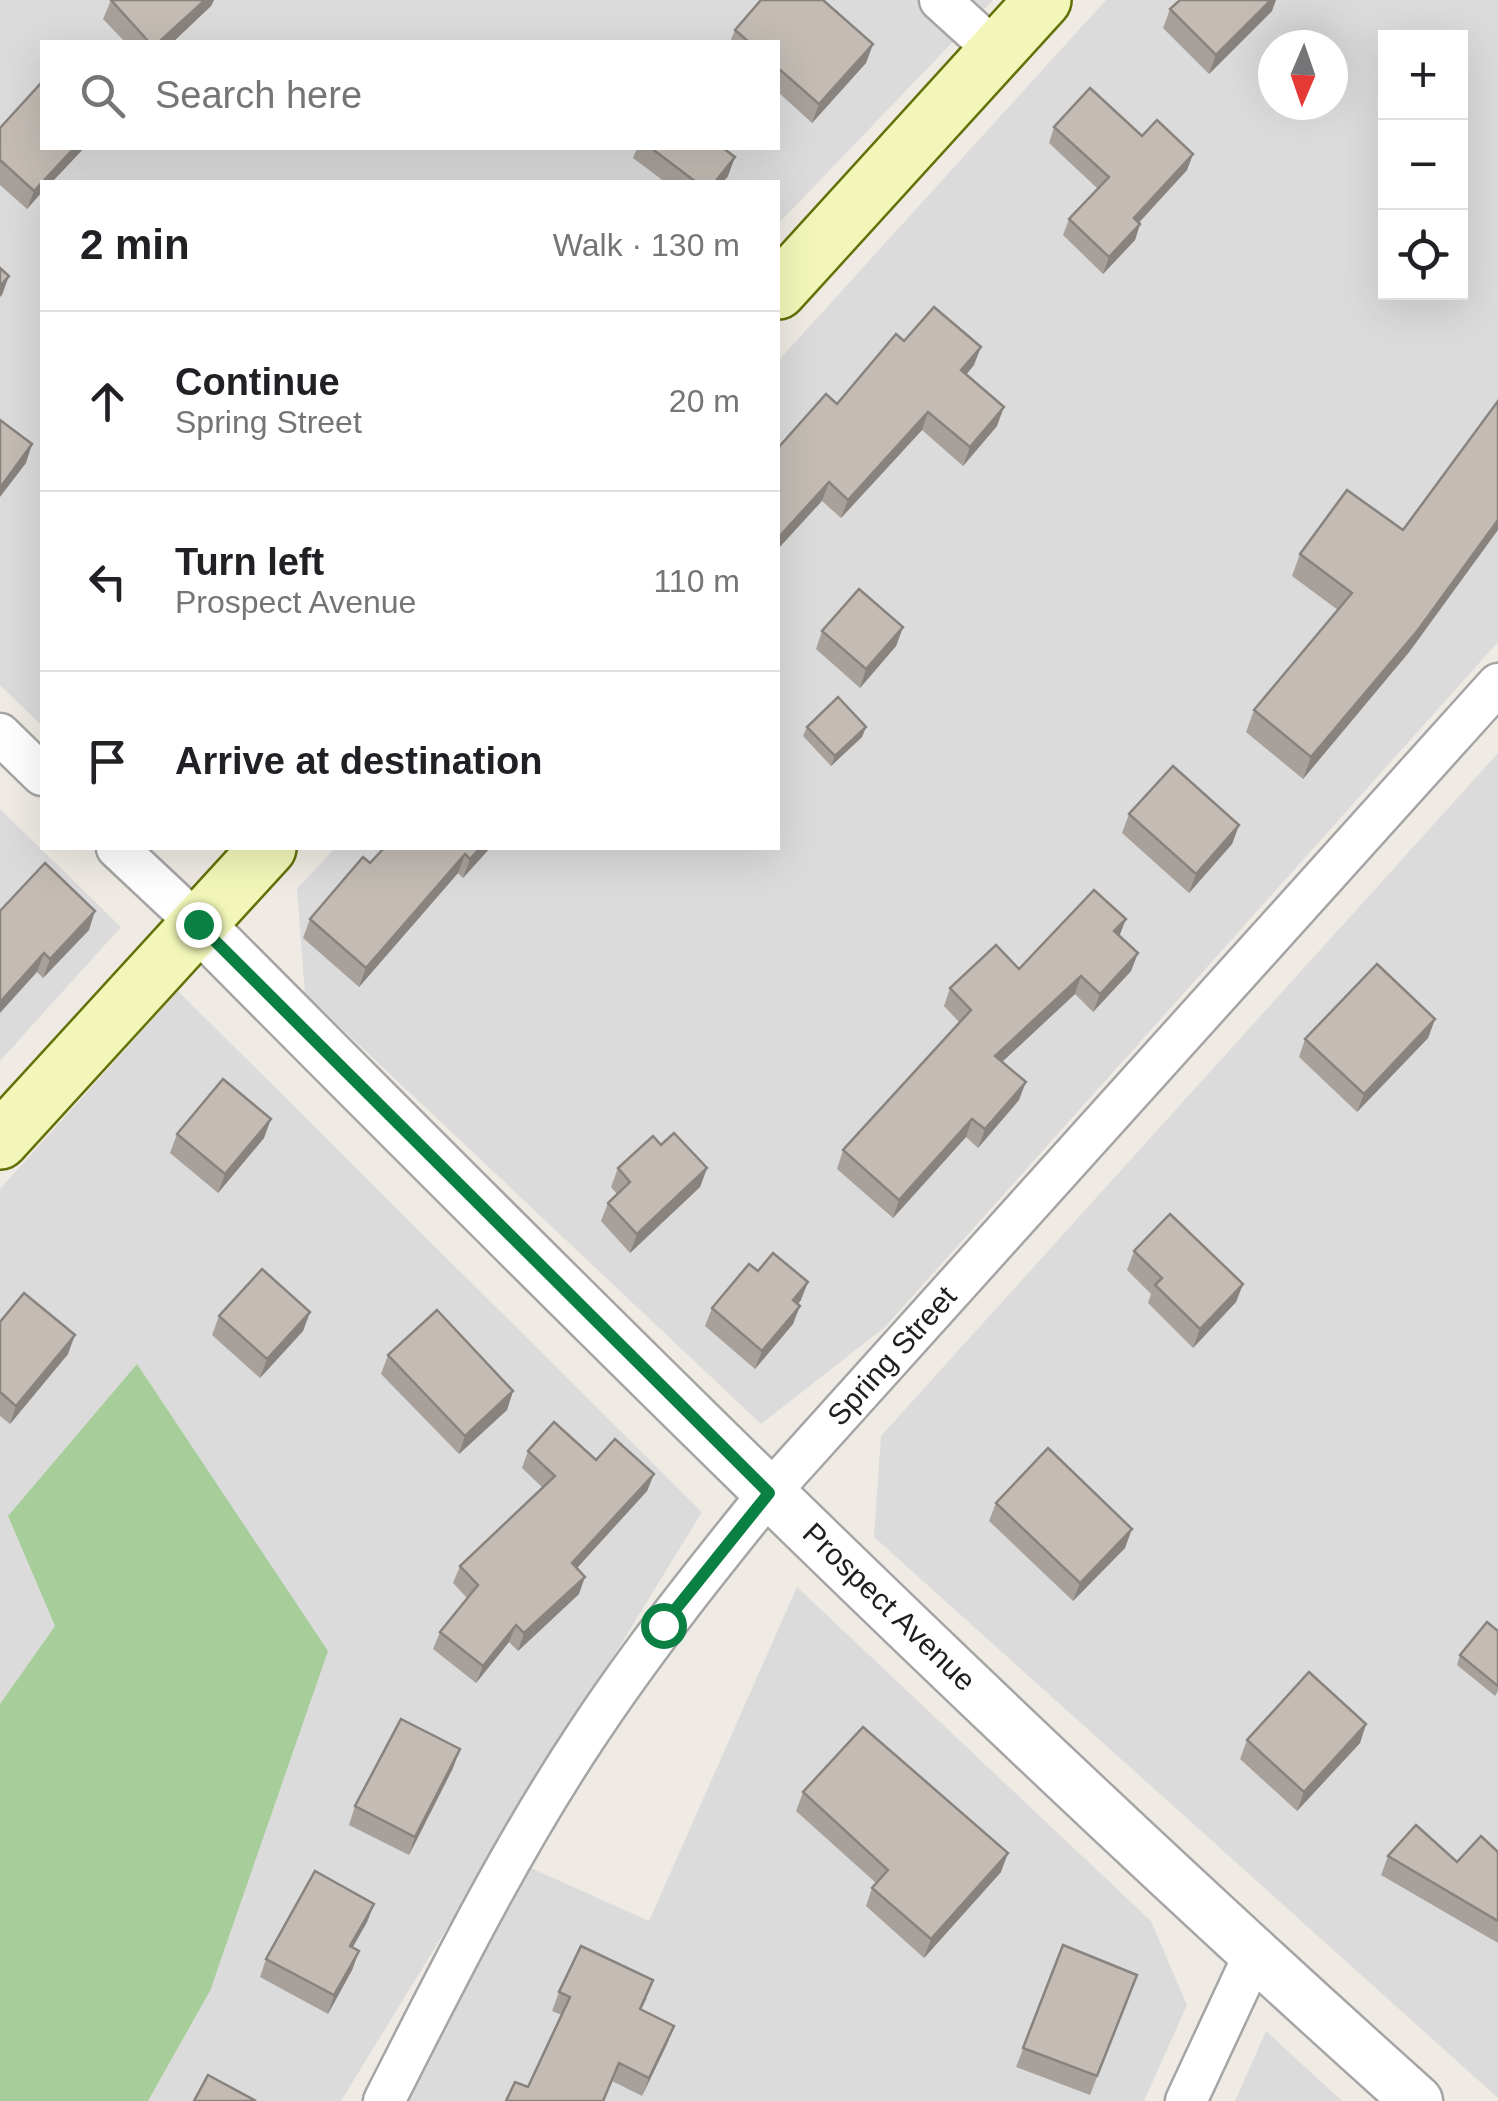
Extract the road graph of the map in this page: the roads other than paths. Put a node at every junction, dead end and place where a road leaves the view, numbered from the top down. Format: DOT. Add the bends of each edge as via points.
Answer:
graph roads {
  1 [pos="940,0"];
  2 [pos="1044,0"];
  3 [pos="996,51"];
  4 [pos="780,289"];
  5 [pos="1498,684"];
  6 [pos="0,734"];
  7 [pos="40,773"];
  8 [pos="120,850"];
  9 [pos="266,850"];
  10 [pos="198,924"];
  11 [pos="0,1141"];
  12 [pos="769,1493"];
  13 [pos="1254,1955"];
  14 [pos="384,2101"];
  15 [pos="1186,2101"];
  16 [pos="1417,2101"];
  1 -- 3 [label="street"];
  2 -- 3 [label="main road"];
  3 -- 4 [label="main road"];
  5 -- 12 [label="street, Spring Street"];
  6 -- 7 [label="street"];
  8 -- 10 [label="street, Prospect Avenue"];
  9 -- 10 [label="main road"];
  10 -- 11 [label="main road"];
  10 -- 12 [label="street, Prospect Avenue"];
  12 -- 13 [label="street, Prospect Avenue"];
  12 -- 14 [label="street, Spring Street" via="663,1625 585,1737 511,1859"];
  13 -- 15 [label="street"];
  13 -- 16 [label="street, Prospect Avenue"];
}
